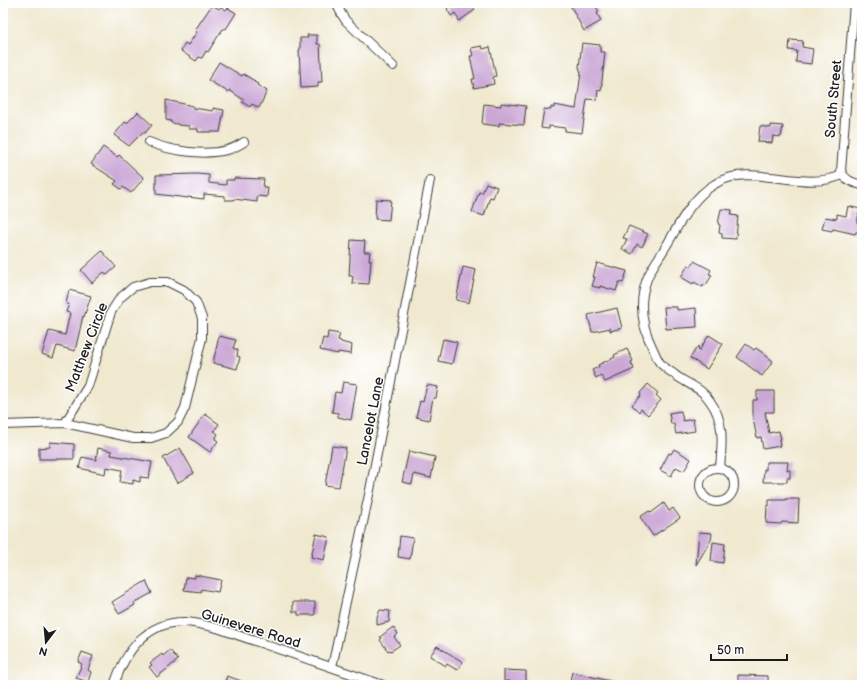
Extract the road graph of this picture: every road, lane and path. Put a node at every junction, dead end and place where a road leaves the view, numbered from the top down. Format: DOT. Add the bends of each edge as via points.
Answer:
graph roads {
  1 [pos="336,3"];
  2 [pos="854,3"];
  3 [pos="393,66"];
  4 [pos="149,142"];
  5 [pos="244,142"];
  6 [pos="842,175"];
  7 [pos="430,180"];
  8 [pos="862,185"];
  9 [pos="65,423"];
  10 [pos="3,425"];
  11 [pos="720,468"];
  12 [pos="332,667"];
  13 [pos="114,685"];
  14 [pos="383,685"];
  1 -- 3 [label="street" via="346,21"];
  2 -- 6 [label="street, South Street"];
  4 -- 5 [label="street" via="199,153 228,150"];
  6 -- 8 [label="street" via="851,182"];
  6 -- 11 [label="street" via="828,180 807,181 752,176 730,177 715,183 700,195 686,213 647,279 642,297 642,318 648,340 659,362 677,377 699,389 710,400 721,423"];
  7 -- 12 [label="street, Lancelot Lane" via="370,490"];
  9 -- 9 [label="street, Matthew Circle" via="133,438 151,438 166,433 178,422 185,408 202,338 202,318 196,302 184,290 168,282 150,282 133,287 120,298 111,312 88,386"];
  9 -- 10 [label="street, Matthew Circle"];
  11 -- 11 [label="street" via="730,474 734,484 731,495 716,502 705,496 700,485 708,470"];
  12 -- 13 [label="street, Guinevere Road" via="218,628 184,622 161,626 134,645"];
  12 -- 14 [label="street, Guinevere Road"];
}
